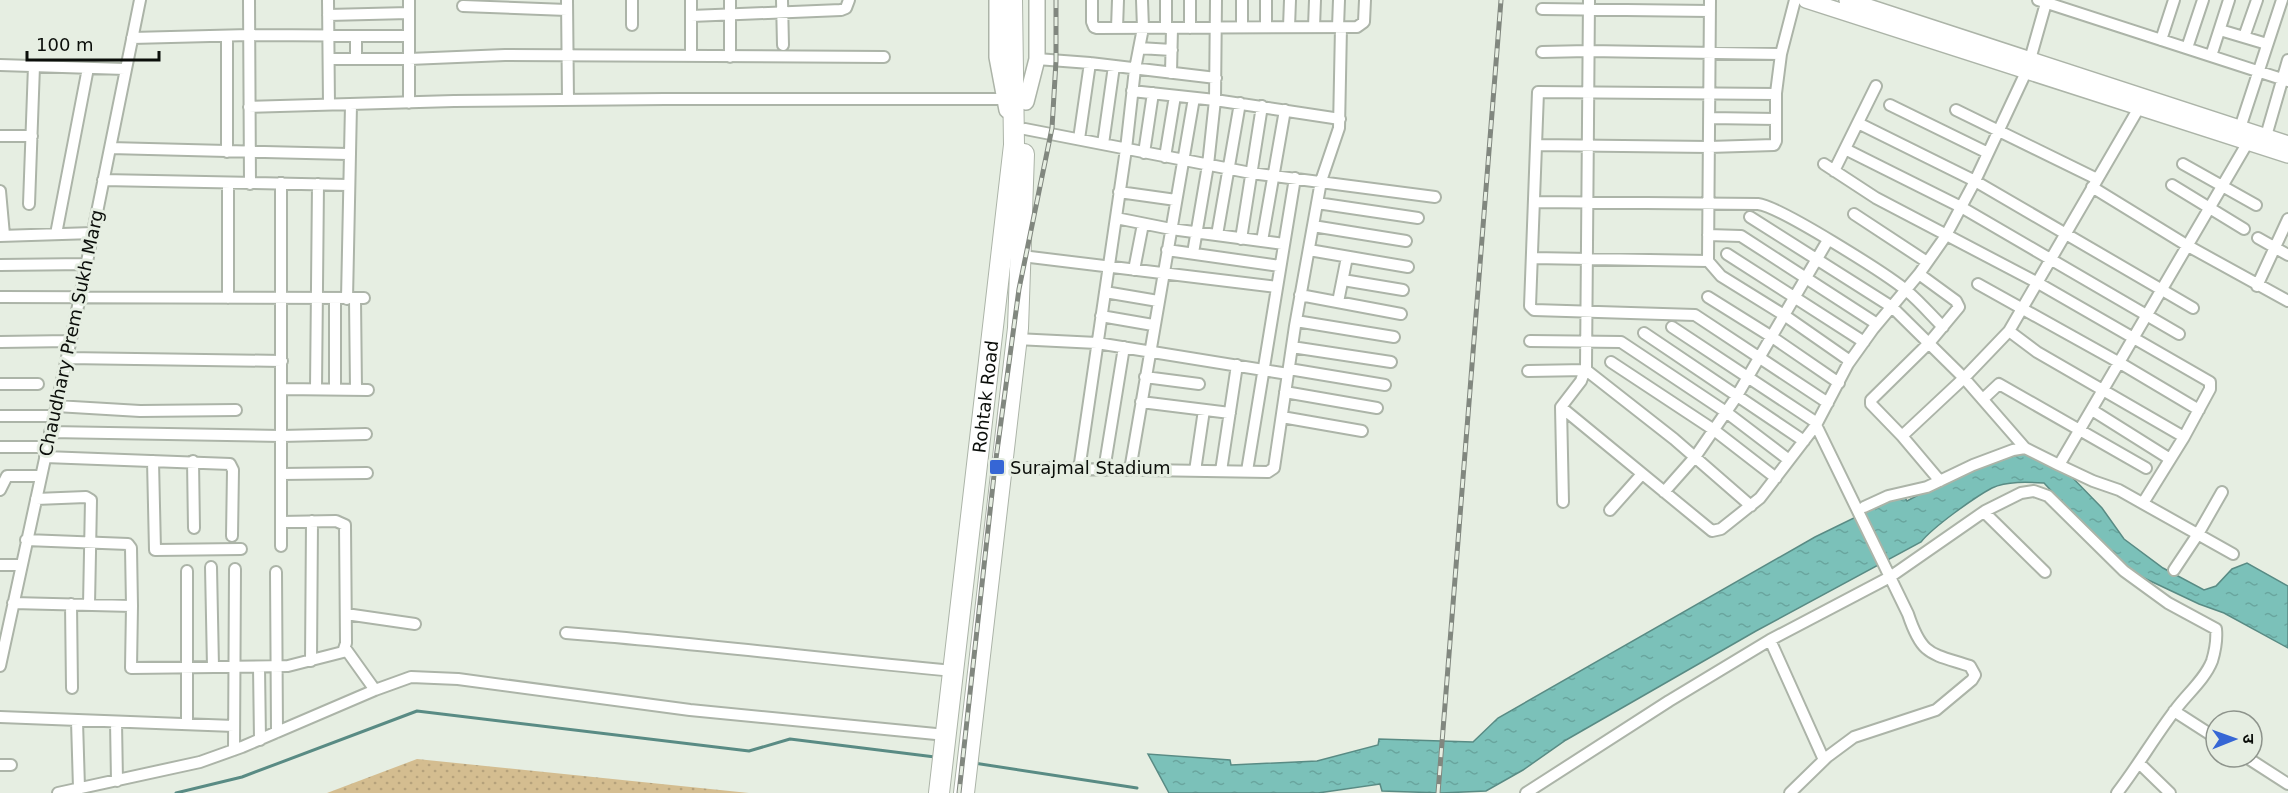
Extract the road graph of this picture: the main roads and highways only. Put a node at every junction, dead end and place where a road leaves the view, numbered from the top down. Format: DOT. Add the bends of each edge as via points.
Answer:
graph roads {
  1 [pos="1012,0"];
  2 [pos="1025,0"];
  3 [pos="1025,60"];
  4 [pos="1019,137"];
  5 [pos="939,793"];
  6 [pos="964,793"];
  1 -- 3 [label="highway"];
  2 -- 3 [label="highway"];
  3 -- 4 [label="highway"];
  3 -- 4 [label="highway, Rohtak Road" via="1026,102"];
  4 -- 5 [label="highway, Rohtak Road"];
  4 -- 6 [label="highway, Rohtak Road" via="1022,256 1016,339"];
}
